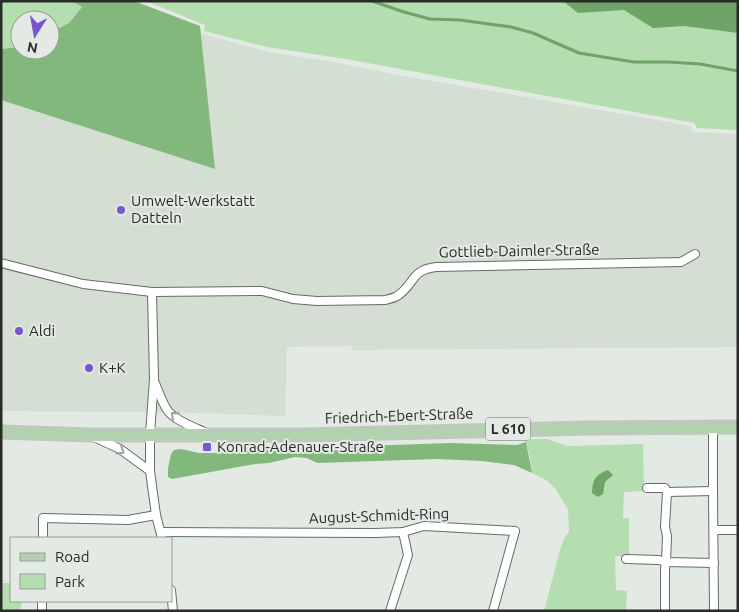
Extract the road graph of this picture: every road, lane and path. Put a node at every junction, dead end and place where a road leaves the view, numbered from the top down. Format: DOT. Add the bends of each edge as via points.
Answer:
graph roads {
  1 [pos="695,254"];
  2 [pos="1,263"];
  3 [pos="152,292"];
  4 [pos="154,379"];
  5 [pos="713,427"];
  6 [pos="738,427"];
  7 [pos="1,432"];
  8 [pos="150,434"];
  9 [pos="210,434"];
  10 [pos="90,435"];
  11 [pos="150,471"];
  12 [pos="647,488"];
  13 [pos="713,491"];
  14 [pos="667,492"];
  15 [pos="156,515"];
  16 [pos="714,530"];
  17 [pos="738,530"];
  18 [pos="403,532"];
  19 [pos="161,535"];
  20 [pos="43,537"];
  21 [pos="626,559"];
  22 [pos="666,562"];
  23 [pos="714,563"];
  24 [pos="390,611"];
  25 [pos="493,611"];
  26 [pos="665,611"];
  27 [pos="714,611"];
  1 -- 3 [label="street, Gottlieb-Daimler-Straße" via="681,262 426,268 404,291 385,300 317,301 262,291"];
  2 -- 3 [label="street, Gottlieb-Daimler-Straße" via="83,284"];
  3 -- 4 [label="street"];
  4 -- 8 [label="street"];
  9 -- 4 [label="street, one-way" via="168,412"];
  5 -- 6 [label="main road, Friedrich-Ebert-Straße / L 610"];
  5 -- 9 [label="main road, Friedrich-Ebert-Straße / L 610"];
  5 -- 13 [label="street"];
  7 -- 10 [label="main road, Friedrich-Ebert-Straße / L 610"];
  8 -- 9 [label="main road, Friedrich-Ebert-Straße / L 610"];
  8 -- 10 [label="main road, Friedrich-Ebert-Straße / L 610"];
  8 -- 11 [label="street"];
  10 -- 11 [label="street, Friedrich-Ebert-Straße, one-way" via="120,449"];
  11 -- 15 [label="street"];
  12 -- 14 [label="street" via="665,488"];
  13 -- 14 [label="street"];
  13 -- 16 [label="street"];
  14 -- 22 [label="street"];
  15 -- 19 [label="street"];
  15 -- 20 [label="street" via="128,520 43,518"];
  16 -- 17 [label="street"];
  16 -- 23 [label="street"];
  18 -- 19 [label="street, August-Schmidt-Ring"];
  18 -- 24 [label="street" via="408,555"];
  18 -- 25 [label="street, August-Schmidt-Ring" via="424,526 515,531"];
  21 -- 22 [label="street"];
  22 -- 23 [label="street"];
  22 -- 26 [label="street"];
  23 -- 27 [label="street"];
}
